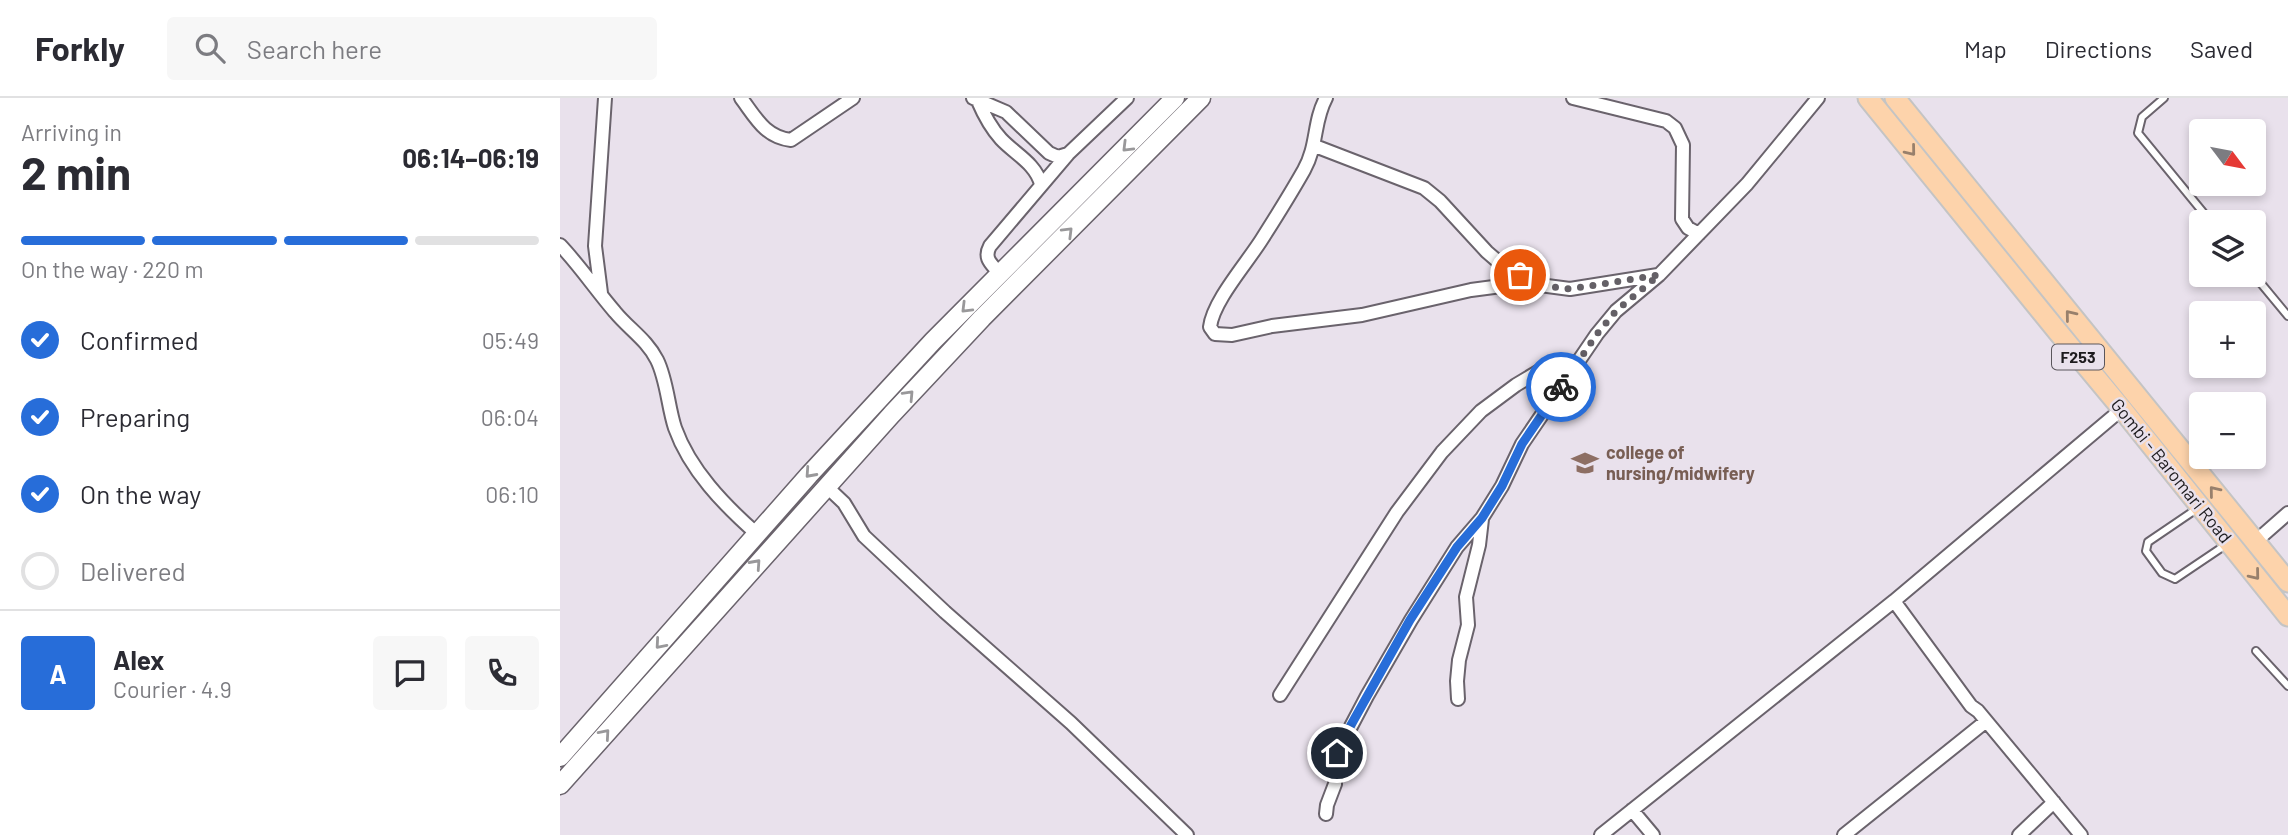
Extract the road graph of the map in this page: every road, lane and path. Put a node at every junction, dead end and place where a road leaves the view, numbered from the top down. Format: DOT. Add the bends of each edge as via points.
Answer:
graph roads {
  1 [pos="605,98"];
  2 [pos="741,98"];
  3 [pos="853,98"];
  4 [pos="1127,98"];
  5 [pos="1175,98"];
  6 [pos="1201,98"];
  7 [pos="1326,98"];
  8 [pos="1573,98"];
  9 [pos="1818,98"];
  10 [pos="1868,98"];
  11 [pos="1895,98"];
  12 [pos="2165,98"];
  13 [pos="975,100"];
  14 [pos="1315,146"];
  15 [pos="1068,154"];
  16 [pos="1041,184"];
  17 [pos="2201,210"];
  18 [pos="1699,234"];
  19 [pos="560,246"];
  20 [pos="595,246"];
  21 [pos="585,273"];
  22 [pos="1000,274"];
  23 [pos="1659,275"];
  24 [pos="1546,286"];
  25 [pos="2264,287"];
  26 [pos="601,294"];
  27 [pos="2288,316"];
  28 [pos="1578,361"];
  29 [pos="2122,409"];
  30 [pos="826,486"];
  31 [pos="2200,507"];
  32 [pos="2288,513"];
  33 [pos="1482,518"];
  34 [pos="757,534"];
  35 [pos="2255,542"];
  36 [pos="2228,543"];
  37 [pos="2288,582"];
  38 [pos="1894,601"];
  39 [pos="2288,616"];
  40 [pos="2256,650"];
  41 [pos="2288,686"];
  42 [pos="1280,695"];
  43 [pos="1458,699"];
  44 [pos="1986,722"];
  45 [pos="560,757"];
  46 [pos="560,785"];
  47 [pos="2054,802"];
  48 [pos="1632,810"];
  49 [pos="1326,814"];
  50 [pos="1187,835"];
  51 [pos="1601,835"];
  52 [pos="1653,835"];
  53 [pos="1844,835"];
  54 [pos="2019,835"];
  55 [pos="2081,835"];
  1 -- 20 [label="street"];
  2 -- 3 [label="street" via="768,132 791,140"];
  4 -- 15 [label="street"];
  5 -- 22 [label="main road, one-way"];
  30 -- 6 [label="main road, one-way" via="982,318"];
  7 -- 14 [label="street" via="1317,118"];
  8 -- 18 [label="street" via="1666,121 1675,128 1683,145 1682,219"];
  9 -- 18 [label="street"];
  10 -- 29 [label="main road, Gombi - Baromari Road / F253, one-way"];
  35 -- 11 [label="main road, Gombi - Baromari Road / F253, one-way"];
  12 -- 17 [label="lane" via="2142,117 2138,133"];
  13 -- 15 [label="street" via="1006,112 1049,153 1058,158"];
  13 -- 16 [label="street" via="1001,139 1038,173"];
  14 -- 24 [label="street" via="1424,188 1509,271"];
  14 -- 24 [label="street" via="1263,238 1216,308 1210,327 1215,334 1362,315 1471,290 1524,283"];
  15 -- 16 [label="street"];
  16 -- 22 [label="street" via="986,252"];
  18 -- 23 [label="street"];
  19 -- 21 [label="street"];
  20 -- 21 [label="street"];
  20 -- 26 [label="street"];
  21 -- 26 [label="street"];
  22 -- 34 [label="main road, one-way"];
  23 -- 24 [label="street" via="1570,289"];
  23 -- 28 [label="street" via="1616,311"];
  25 -- 27 [label="lane"];
  26 -- 34 [label="street" via="659,363 676,430 703,478"];
  28 -- 33 [label="street" via="1522,444"];
  28 -- 42 [label="street" via="1546,367 1516,385 1481,411 1441,452 1397,512"];
  29 -- 31 [label="main road, Gombi - Baromari Road / F253"];
  29 -- 38 [label="street"];
  46 -- 30 [label="main road, one-way"];
  30 -- 50 [label="street" via="844,503 864,536"];
  31 -- 36 [label="main road, Gombi - Baromari Road / F253"];
  31 -- 36 [label="lane" via="2148,542 2146,551 2162,573 2175,579"];
  32 -- 35 [label="street"];
  33 -- 43 [label="street" via="1466,597 1468,625 1459,660"];
  33 -- 49 [label="street" via="1457,547 1410,620 1342,741"];
  34 -- 45 [label="main road, one-way"];
  35 -- 37 [label="main road, Gombi - Baromari Road / F253"];
  36 -- 39 [label="main road, Gombi - Baromari Road / F253, one-way"];
  38 -- 44 [label="street"];
  38 -- 48 [label="street"];
  40 -- 41 [label="lane"];
  44 -- 47 [label="street"];
  44 -- 53 [label="street"];
  47 -- 54 [label="street"];
  47 -- 55 [label="street"];
  48 -- 51 [label="street"];
  48 -- 52 [label="street"];
}
